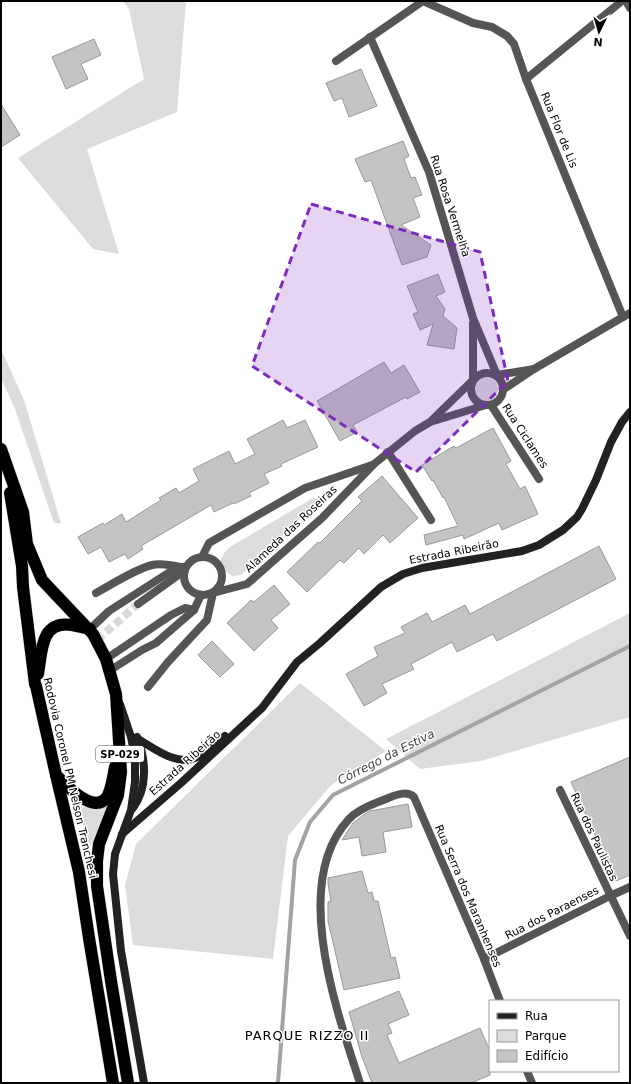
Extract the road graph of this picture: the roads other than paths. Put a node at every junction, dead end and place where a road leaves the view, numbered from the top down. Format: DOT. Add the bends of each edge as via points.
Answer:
graph roads {
  1 [pos="423,1"];
  2 [pos="622,1"];
  3 [pos="626,1"];
  4 [pos="630,8"];
  5 [pos="370,37"];
  6 [pos="336,61"];
  7 [pos="526,79"];
  8 [pos="627,315"];
  9 [pos="473,318"];
  10 [pos="534,369"];
  11 [pos="497,375"];
  12 [pos="473,380"];
  13 [pos="504,389"];
  14 [pos="489,405"];
  15 [pos="630,412"];
  16 [pos="430,422"];
  17 [pos="2,450"];
  18 [pos="388,452"];
  19 [pos="374,464"];
  20 [pos="539,479"];
  21 [pos="431,520"];
  22 [pos="202,557"];
  23 [pos="183,567"];
  24 [pos="96,593"];
  25 [pos="213,593"];
  26 [pos="201,596"];
  27 [pos="138,604"];
  28 [pos="194,610"];
  29 [pos="90,629"];
  30 [pos="106,659"];
  31 [pos="109,671"];
  32 [pos="36,686"];
  33 [pos="148,687"];
  34 [pos="118,699"];
  35 [pos="262,708"];
  36 [pos="119,736"];
  37 [pos="138,739"];
  38 [pos="56,775"];
  39 [pos="560,790"];
  40 [pos="131,810"];
  41 [pos="122,834"];
  42 [pos="630,887"];
  43 [pos="610,896"];
  44 [pos="630,936"];
  45 [pos="484,959"];
  46 [pos="500,1000"];
  47 [pos="527,1072"];
  48 [pos="113,1083"];
  49 [pos="128,1083"];
  50 [pos="144,1083"];
  51 [pos="360,1083"];
  52 [pos="532,1083"];
  1 -- 5 [label="street"];
  1 -- 7 [label="street, Rua Flor de Lis" via="473,23 492,27 507,36 514,44"];
  2 -- 7 [label="street"];
  3 -- 4 [label="street"];
  5 -- 6 [label="street"];
  5 -- 9 [label="street, Rua Rosa Vermelha" via="429,172"];
  7 -- 8 [label="street, Rua Flor de Lis"];
  8 -- 10 [label="street"];
  9 -- 11 [label="street, Rua Rosa Vermelha"];
  9 -- 12 [label="street, Rua Rosa Vermelha"];
  10 -- 11 [label="street"];
  10 -- 13 [label="street"];
  11 -- 12 [label="street" via="482,373"];
  11 -- 13 [label="street"];
  12 -- 14 [label="street" via="472,396 476,401"];
  12 -- 16 [label="street, Alameda das Roseiras"];
  13 -- 14 [label="street" via="497,402"];
  14 -- 16 [label="street, Alameda das Roseiras"];
  14 -- 20 [label="street, Rua Ciclames"];
  15 -- 35 [label="street, Estrada Ribeirão" via="611,442 582,509 563,530 539,545 522,551 422,568 394,579 381,587 297,662"];
  16 -- 18 [label="street, Alameda das Roseiras"];
  17 -- 29 [label="highway, Rodovia Coronel PM Nelson Tranchesi / SP-029" via="23,512 27,544 42,580"];
  17 -- 32 [label="highway, Rodovia Coronel PM Nelson Tranchesi / SP-029" via="16,523"];
  18 -- 19 [label="street, Alameda das Roseiras"];
  18 -- 21 [label="street"];
  19 -- 22 [label="street, Alameda das Roseiras" via="305,488 209,542"];
  19 -- 25 [label="street, Alameda das Roseiras" via="322,518 247,584"];
  22 -- 25 [label="street" via="214,561 222,571 221,583"];
  22 -- 26 [label="street" via="190,561 184,572 185,585 194,594"];
  23 -- 24 [label="street" via="153,564"];
  23 -- 27 [label="street" via="177,576"];
  23 -- 29 [label="street" via="176,568 109,611"];
  25 -- 26 [label="street"];
  25 -- 33 [label="street" via="207,620"];
  26 -- 28 [label="street"];
  28 -- 30 [label="street" via="179,610"];
  28 -- 31 [label="street" via="156,643"];
  29 -- 30 [label="highway, Rodovia Coronel PM Nelson Tranchesi / SP-029"];
  29 -- 32 [label="highway, SP-029" via="61,625 47,632"];
  30 -- 31 [label="highway, Rodovia Coronel PM Nelson Tranchesi / SP-029"];
  31 -- 34 [label="highway, Rodovia Coronel PM Nelson Tranchesi / SP-029"];
  32 -- 38 [label="highway, Rodovia Coronel PM Nelson Tranchesi / SP-029"];
  34 -- 36 [label="highway, Rodovia Coronel PM Nelson Tranchesi / SP-029"];
  34 -- 37 [label="street, SP-029"];
  34 -- 40 [label="street, SP-029" via="135,757"];
  35 -- 37 [label="street, Estrada Ribeirão" via="198,757 191,759 172,758"];
  35 -- 41 [label="street, Estrada Ribeirão"];
  36 -- 38 [label="highway, SP-029" via="110,789 104,801 86,801"];
  36 -- 49 [label="highway, Rodovia Coronel PM Nelson Tranchesi / SP-029" via="121,772 118,795 99,844 97,886"];
  37 -- 40 [label="street, SP-029" via="144,778 141,793"];
  38 -- 48 [label="highway, Rodovia Coronel PM Nelson Tranchesi / SP-029" via="80,872"];
  39 -- 43 [label="street, Rua dos Paulistas"];
  40 -- 41 [label="street, SP-029"];
  41 -- 50 [label="street, SP-029" via="115,854 113,874 122,951"];
  42 -- 43 [label="street, Rua dos Paraenses"];
  43 -- 44 [label="street, Rua dos Paulistas"];
  43 -- 45 [label="street, Rua dos Paraenses"];
  45 -- 46 [label="street, Rua Serra dos Maranhenses"];
  45 -- 51 [label="street, Rua Serra dos Maranhenses" via="412,795 398,794 366,807 350,818 337,834 326,859 320,896 322,946 339,1017"];
  47 -- 52 [label="street"];
}
